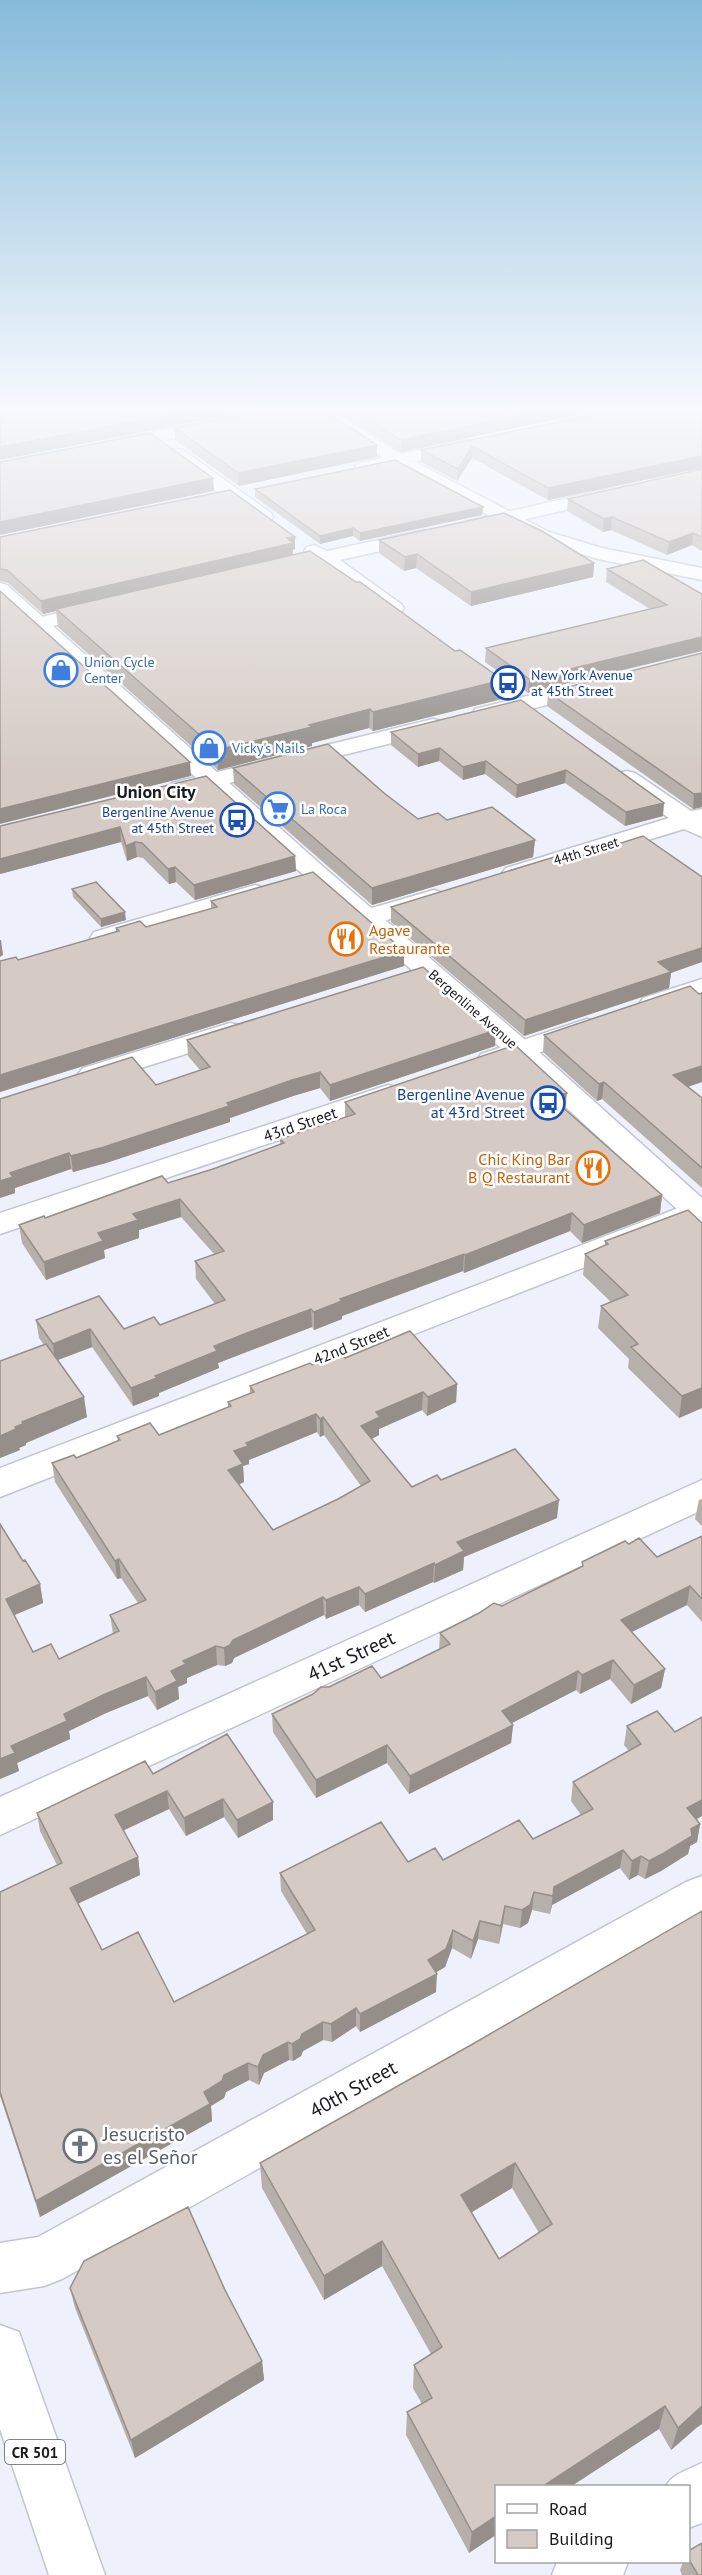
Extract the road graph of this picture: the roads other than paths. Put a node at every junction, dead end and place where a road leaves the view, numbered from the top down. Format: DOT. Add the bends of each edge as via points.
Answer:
graph roads {
  1 [pos="286,532"];
  2 [pos="444,532"];
  3 [pos="534,532"];
  4 [pos="323,558"];
  5 [pos="700,570"];
  6 [pos="261,572"];
  7 [pos="0,589"];
  8 [pos="123,604"];
  9 [pos="412,621"];
  10 [pos="39,623"];
  11 [pos="615,680"];
  12 [pos="500,686"];
  13 [pos="532,710"];
  14 [pos="608,764"];
  15 [pos="214,780"];
  16 [pos="160,793"];
  17 [pos="697,822"];
  18 [pos="318,875"];
  19 [pos="489,881"];
  20 [pos="457,891"];
  21 [pos="367,918"];
  22 [pos="77,945"];
  23 [pos="427,969"];
  24 [pos="392,980"];
  25 [pos="702,987"];
  26 [pos="258,1022"];
  27 [pos="520,1050"];
  28 [pos="469,1067"];
  29 [pos="67,1082"];
  30 [pos="413,1086"];
  31 [pos="700,1212"];
  32 [pos="0,1224"];
  33 [pos="0,1483"];
  34 [pos="702,1494"];
  35 [pos="0,1817"];
  36 [pos="702,1896"];
  37 [pos="0,2268"];
  38 [pos="0,2351"];
  39 [pos="598,2563"];
  40 [pos="77,2575"];
  41 [pos="580,2575"];
  1 -- 4 [label="street"];
  2 -- 4 [label="street"];
  3 -- 5 [label="street" via="598,553"];
  4 -- 6 [label="street"];
  4 -- 9 [label="street"];
  7 -- 10 [label="street, Bergenline Avenue"];
  8 -- 10 [label="street"];
  10 -- 15 [label="street, Bergenline Avenue"];
  11 -- 13 [label="street"];
  12 -- 13 [label="street"];
  13 -- 15 [label="street"];
  14 -- 17 [label="street"];
  15 -- 16 [label="street"];
  15 -- 18 [label="street, Bergenline Avenue"];
  17 -- 19 [label="street, 44th Street"];
  18 -- 21 [label="street, Bergenline Avenue"];
  18 -- 22 [label="street"];
  20 -- 21 [label="street"];
  21 -- 23 [label="street, Bergenline Avenue"];
  23 -- 24 [label="street"];
  23 -- 27 [label="street, Bergenline Avenue"];
  25 -- 27 [label="street"];
  26 -- 29 [label="street"];
  27 -- 28 [label="street"];
  27 -- 31 [label="street, Bergenline Avenue"];
  30 -- 32 [label="street, 43rd Street"];
  31 -- 33 [label="street, 42nd Street"];
  34 -- 35 [label="street, 41st Street"];
  36 -- 37 [label="street, 40th Street" via="44,2261"];
  38 -- 40 [label="street, CR 501"];
  39 -- 41 [label="street"];
}
